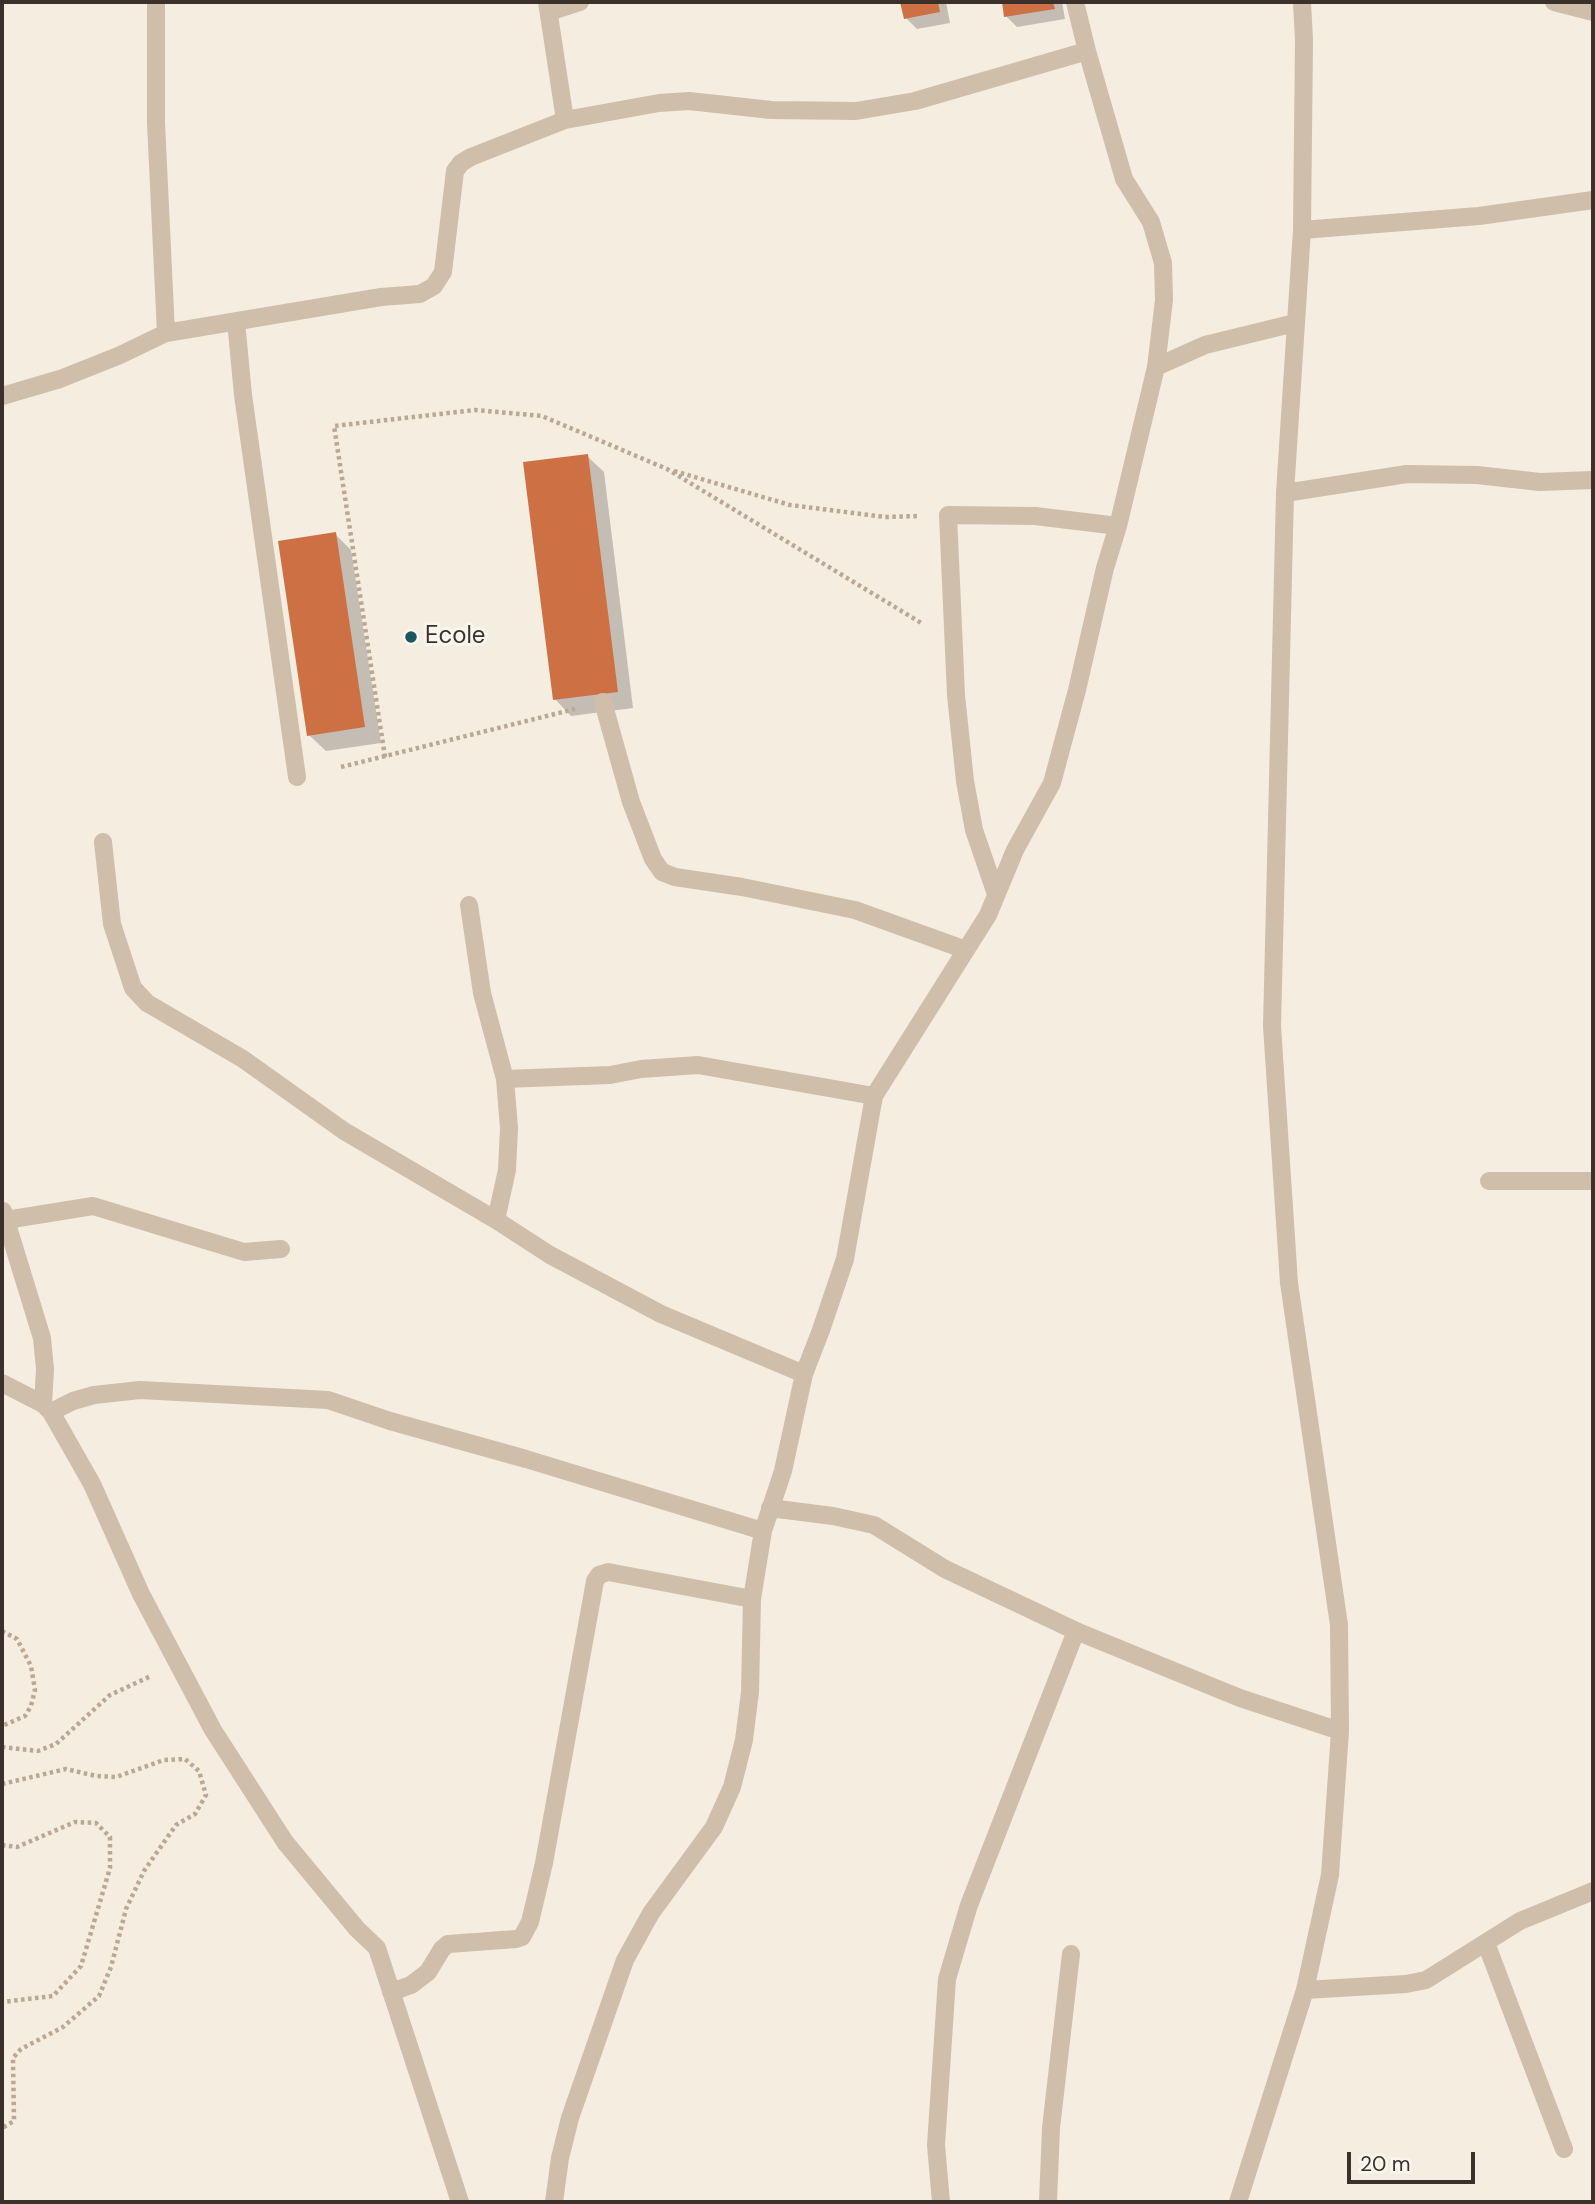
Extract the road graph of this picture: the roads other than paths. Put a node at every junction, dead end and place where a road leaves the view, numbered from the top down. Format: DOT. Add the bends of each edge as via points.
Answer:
graph roads {
  1 [pos="156,2"];
  2 [pos="580,2"];
  3 [pos="1075,2"];
  4 [pos="1302,2"];
  5 [pos="1555,2"];
  6 [pos="548,7"];
  7 [pos="1593,12"];
  8 [pos="1087,51"];
  9 [pos="565,120"];
  10 [pos="1593,200"];
  11 [pos="1302,230"];
  12 [pos="236,321"];
  13 [pos="1295,323"];
  14 [pos="166,333"];
  15 [pos="1156,366"];
  16 [pos="2,396"];
  17 [pos="1593,480"];
  18 [pos="1284,493"];
  19 [pos="1118,526"];
  20 [pos="603,702"];
  21 [pos="297,777"];
  22 [pos="103,842"];
  23 [pos="996,894"];
  24 [pos="469,905"];
  25 [pos="966,950"];
  26 [pos="505,1080"];
  27 [pos="874,1096"];
  28 [pos="1489,1181"];
  29 [pos="1593,1181"];
  30 [pos="4,1214"];
  31 [pos="496,1220"];
  32 [pos="281,1249"];
  33 [pos="804,1374"];
  34 [pos="2,1383"];
  35 [pos="47,1408"];
  36 [pos="769,1508"];
  37 [pos="764,1531"];
  38 [pos="752,1599"];
  39 [pos="1076,1631"];
  40 [pos="1340,1731"];
  41 [pos="1593,1891"];
  42 [pos="1486,1943"];
  43 [pos="1071,1954"];
  44 [pos="1305,1990"];
  45 [pos="391,1992"];
  46 [pos="1564,2149"];
  47 [pos="460,2202"];
  48 [pos="554,2202"];
  49 [pos="941,2202"];
  50 [pos="1048,2202"];
  51 [pos="1238,2202"];
  1 -- 14 [label="street" via="156,123"];
  2 -- 6 [label="street"];
  3 -- 8 [label="street"];
  4 -- 11 [label="street"];
  5 -- 7 [label="street"];
  6 -- 9 [label="street"];
  8 -- 9 [label="street" via="915,101 856,111 771,110 689,101"];
  8 -- 15 [label="street" via="1124,179 1151,222 1163,263 1164,300"];
  9 -- 12 [label="street" via="461,163 455,171 443,272 434,286 420,294"];
  10 -- 11 [label="street" via="1479,216"];
  11 -- 13 [label="street"];
  12 -- 14 [label="street"];
  12 -- 21 [label="street"];
  13 -- 15 [label="street" via="1205,345"];
  13 -- 18 [label="street"];
  14 -- 16 [label="street" via="60,379"];
  15 -- 19 [label="street"];
  17 -- 18 [label="street" via="1541,482 1407,474"];
  18 -- 40 [label="street" via="1272,1026 1289,1283 1339,1625"];
  19 -- 23 [label="street" via="1052,783"];
  19 -- 23 [label="street" via="1035,516 948,515 956,695 969,807"];
  20 -- 25 [label="street" via="631,802 662,872 855,910"];
  22 -- 31 [label="street" via="112,924 133,988 146,1003 243,1059 344,1131"];
  23 -- 25 [label="street"];
  24 -- 26 [label="street" via="482,993"];
  25 -- 27 [label="street"];
  26 -- 27 [label="street" via="698,1065"];
  26 -- 31 [label="street" via="507,1170"];
  27 -- 33 [label="street" via="845,1259"];
  28 -- 29 [label="street"];
  30 -- 32 [label="street" via="93,1206 244,1252"];
  30 -- 35 [label="street" via="42,1338"];
  31 -- 33 [label="street" via="550,1255 661,1314"];
  33 -- 36 [label="street" via="783,1471"];
  34 -- 35 [label="street"];
  35 -- 37 [label="street" via="94,1395 140,1390 328,1400"];
  35 -- 45 [label="street" via="92,1484 141,1594 213,1730 285,1842 377,1948"];
  36 -- 37 [label="street"];
  36 -- 39 [label="street" via="874,1525 945,1569"];
  37 -- 38 [label="street"];
  38 -- 45 [label="street" via="608,1572 599,1575 530,1922 516,1939 448,1944 428,1972"];
  38 -- 48 [label="street" via="750,1692 732,1787 714,1827 652,1913 625,1960 570,2118"];
  39 -- 40 [label="street" via="1240,1698"];
  39 -- 49 [label="street" via="968,1905 947,1979 936,2145"];
  40 -- 44 [label="street" via="1330,1875"];
  41 -- 42 [label="street" via="1520,1921"];
  42 -- 44 [label="street" via="1426,1979"];
  42 -- 46 [label="street"];
  43 -- 50 [label="street" via="1051,2128"];
  44 -- 51 [label="street"];
  45 -- 47 [label="street"];
}
